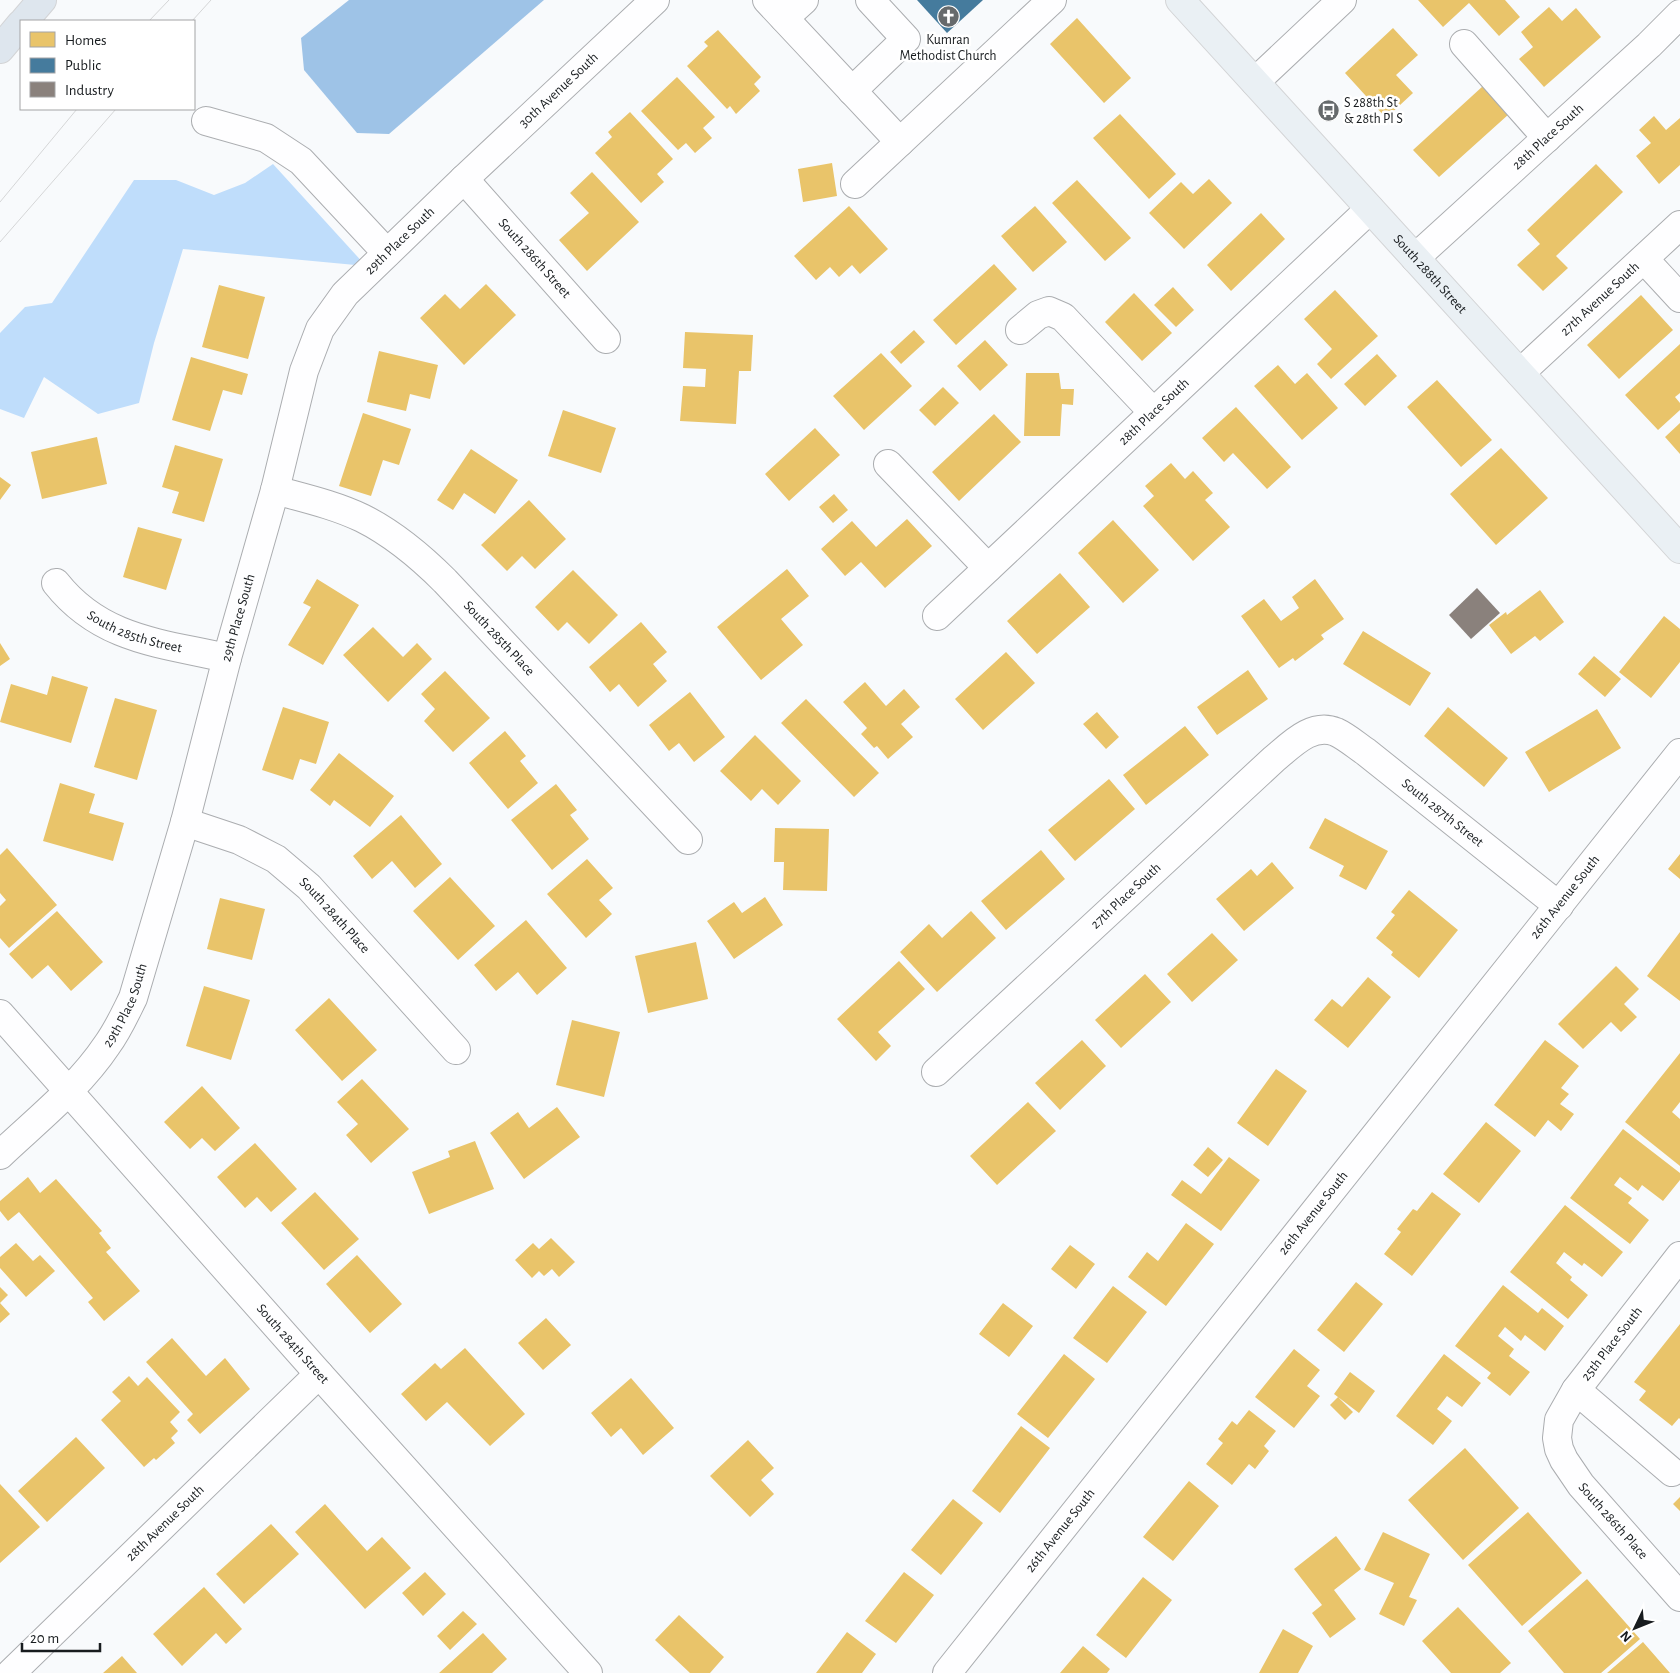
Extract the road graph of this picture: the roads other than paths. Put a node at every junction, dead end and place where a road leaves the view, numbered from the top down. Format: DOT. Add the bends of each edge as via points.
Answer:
graph roads {
  1 [pos="42,0"];
  2 [pos="655,0"];
  3 [pos="804,0"];
  4 [pos="870,0"];
  5 [pos="1052,0"];
  6 [pos="1180,0"];
  7 [pos="1342,0"];
  8 [pos="776,9"];
  9 [pos="1680,14"];
  10 [pos="25,20"];
  11 [pos="20,25"];
  12 [pos="1464,44"];
  13 [pos="0,49"];
  14 [pos="1255,82"];
  15 [pos="852,90"];
  16 [pos="206,121"];
  17 [pos="1547,138"];
  18 [pos="900,142"];
  19 [pos="464,179"];
  20 [pos="855,184"];
  21 [pos="1370,209"];
  22 [pos="1680,225"];
  23 [pos="387,253"];
  24 [pos="1415,258"];
  25 [pos="1644,259"];
  26 [pos="1680,298"];
  27 [pos="1020,330"];
  28 [pos="606,338"];
  29 [pos="1520,373"];
  30 [pos="1153,412"];
  31 [pos="888,464"];
  32 [pos="275,490"];
  33 [pos="1680,549"];
  34 [pos="988,568"];
  35 [pos="56,583"];
  36 [pos="937,616"];
  37 [pos="227,658"];
  38 [pos="1320,729"];
  39 [pos="1680,753"];
  40 [pos="185,822"];
  41 [pos="688,840"];
  42 [pos="1560,906"];
  43 [pos="0,1014"];
  44 [pos="456,1050"];
  45 [pos="936,1072"];
  46 [pos="69,1090"];
  47 [pos="0,1155"];
  48 [pos="1680,1256"];
  49 [pos="319,1374"];
  50 [pos="1576,1390"];
  51 [pos="1557,1438"];
  52 [pos="1672,1472"];
  53 [pos="1680,1597"];
  54 [pos="11,1673"];
  55 [pos="588,1673"];
  56 [pos="947,1673"];
  1 -- 10 [label="highway"];
  2 -- 19 [label="street, 30th Avenue South"];
  3 -- 8 [label="street"];
  4 -- 15 [label="street" via="906,39"];
  5 -- 18 [label="street"];
  6 -- 14 [label="main road, South 288th Street"];
  7 -- 14 [label="street"];
  8 -- 15 [label="street"];
  9 -- 17 [label="street, 28th Place South"];
  11 -- 13 [label="highway"];
  12 -- 17 [label="street"];
  14 -- 21 [label="main road, South 288th Street"];
  15 -- 18 [label="street"];
  16 -- 23 [label="street" via="266,138 301,161"];
  17 -- 24 [label="street, 28th Place South"];
  18 -- 20 [label="street"];
  19 -- 23 [label="street, 29th Place South"];
  19 -- 28 [label="street, South 286th Street"];
  21 -- 24 [label="main road, South 288th Street"];
  21 -- 30 [label="street, 28th Place South"];
  22 -- 25 [label="street, 27th Avenue South"];
  23 -- 32 [label="street, 29th Place South" via="345,294 320,330 304,371"];
  24 -- 29 [label="main road, South 288th Street"];
  25 -- 26 [label="street"];
  25 -- 29 [label="street, 27th Avenue South"];
  27 -- 30 [label="street" via="1038,315 1049,311 1063,318"];
  29 -- 33 [label="main road, South 288th Street"];
  30 -- 34 [label="street, 28th Place South"];
  31 -- 34 [label="street"];
  32 -- 37 [label="street, 29th Place South"];
  32 -- 41 [label="street, South 285th Place" via="361,518 410,548 445,581"];
  34 -- 36 [label="street, 28th Place South"];
  35 -- 37 [label="street, South 285th Street" via="78,608 112,628 132,636"];
  37 -- 40 [label="street, 29th Place South"];
  38 -- 42 [label="street, South 287th Street" via="1336,732 1366,752"];
  38 -- 45 [label="street, 27th Place South" via="1300,739 1274,759"];
  39 -- 42 [label="street, 26th Avenue South"];
  40 -- 44 [label="street, South 284th Place" via="239,840 276,859 309,887"];
  40 -- 46 [label="street, 29th Place South" via="132,998 108,1045"];
  42 -- 56 [label="street, 26th Avenue South"];
  43 -- 46 [label="street, South 284th Street"];
  46 -- 47 [label="street, 29th Place South"];
  46 -- 49 [label="street, South 284th Street"];
  48 -- 50 [label="street, 25th Place South"];
  49 -- 54 [label="street, 28th Avenue South"];
  49 -- 55 [label="street, South 284th Street"];
  50 -- 51 [label="street, 25th Place South" via="1559,1420"];
  50 -- 52 [label="street"];
  51 -- 53 [label="street, South 286th Place" via="1564,1460 1580,1485"];
}
